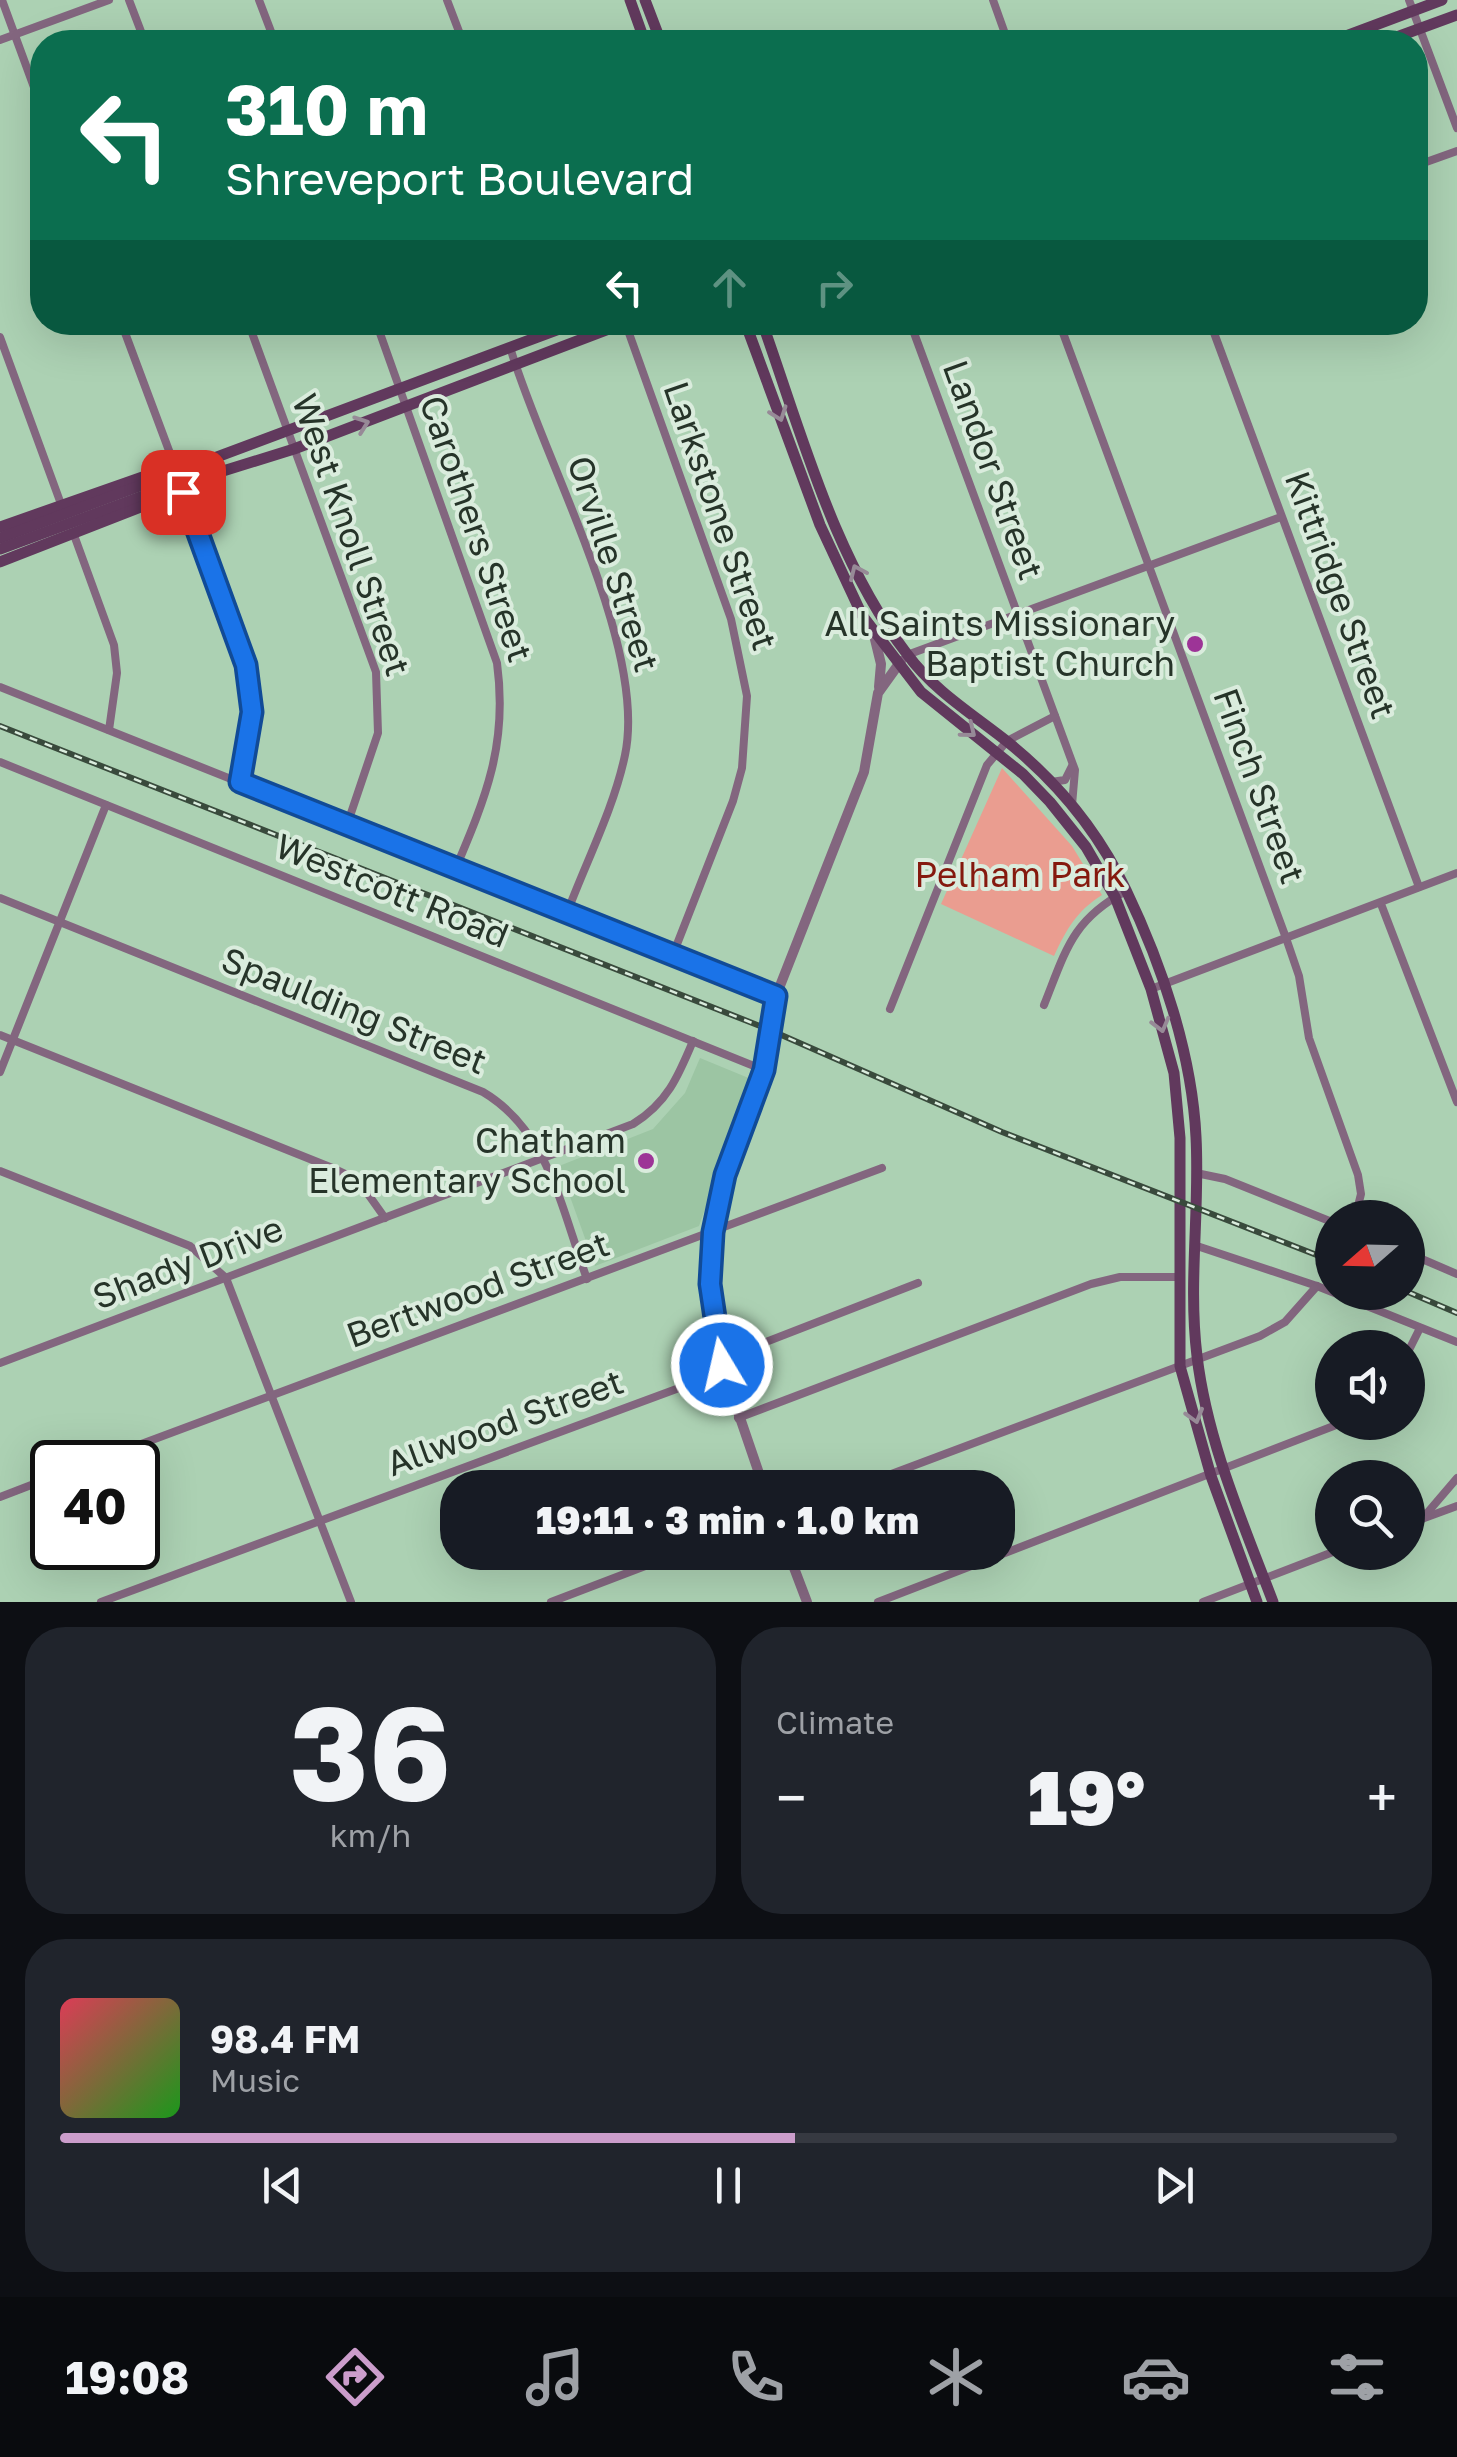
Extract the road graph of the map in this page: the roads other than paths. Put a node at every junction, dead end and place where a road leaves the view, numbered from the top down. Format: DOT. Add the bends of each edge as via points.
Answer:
graph roads {
  1 [pos="2,0"];
  2 [pos="110,0"];
  3 [pos="129,0"];
  4 [pos="260,0"];
  5 [pos="448,0"];
  6 [pos="630,0"];
  7 [pos="645,0"];
  8 [pos="993,0"];
  9 [pos="1442,0"];
  10 [pos="1411,5"];
  11 [pos="1457,14"];
  12 [pos="651,17"];
  13 [pos="638,21"];
  14 [pos="1420,29"];
  15 [pos="140,30"];
  16 [pos="271,30"];
  17 [pos="459,30"];
  18 [pos="641,30"];
  19 [pos="656,30"];
  20 [pos="1004,30"];
  21 [pos="1356,30"];
  22 [pos="1417,30"];
  23 [pos="15,35"];
  24 [pos="0,40"];
  25 [pos="1428,50"];
  26 [pos="30,76"];
  27 [pos="1457,128"];
  28 [pos="1457,151"];
  29 [pos="1428,161"];
  30 [pos="127,335"];
  31 [pos="253,335"];
  32 [pos="381,335"];
  33 [pos="541,335"];
  34 [pos="572,335"];
  35 [pos="595,335"];
  36 [pos="629,335"];
  37 [pos="751,335"];
  38 [pos="767,335"];
  39 [pos="915,335"];
  40 [pos="1064,335"];
  41 [pos="1215,335"];
  42 [pos="0,337"];
  43 [pos="573,344"];
  44 [pos="510,347"];
  45 [pos="516,367"];
  46 [pos="399,388"];
  47 [pos="406,408"];
  48 [pos="287,430"];
  49 [pos="294,449"];
  50 [pos="232,450"];
  51 [pos="174,464"];
  52 [pos="237,466"];
  53 [pos="822,487"];
  54 [pos="808,491"];
  55 [pos="183,492"];
  56 [pos="61,504"];
  57 [pos="1281,517"];
  58 [pos="0,527"];
  59 [pos="74,535"];
  60 [pos="0,538"];
  61 [pos="0,549"];
  62 [pos="0,562"];
  63 [pos="1149,565"];
  64 [pos="1016,612"];
  65 [pos="873,630"];
  66 [pos="903,660"];
  67 [pos="0,687"];
  68 [pos="878,694"];
  69 [pos="1054,716"];
  70 [pos="109,730"];
  71 [pos="1007,741"];
  72 [pos="996,753"];
  73 [pos="0,762"];
  74 [pos="1072,766"];
  75 [pos="240,782"];
  76 [pos="1050,782"];
  77 [pos="106,805"];
  78 [pos="1072,805"];
  79 [pos="346,825"];
  80 [pos="455,870"];
  81 [pos="1457,873"];
  82 [pos="1419,887"];
  83 [pos="1121,894"];
  84 [pos="0,898"];
  85 [pos="1382,904"];
  86 [pos="567,912"];
  87 [pos="60,922"];
  88 [pos="1286,938"];
  89 [pos="672,957"];
  90 [pos="1158,987"];
  91 [pos="776,996"];
  92 [pos="1044,1005"];
  93 [pos="890,1009"];
  94 [pos="0,1034"];
  95 [pos="13,1040"];
  96 [pos="693,1041"];
  97 [pos="764,1070"];
  98 [pos="0,1072"];
  99 [pos="1457,1102"];
  100 [pos="544,1158"];
  101 [pos="882,1168"];
  102 [pos="0,1171"];
  103 [pos="1196,1173"];
  104 [pos="1360,1200"];
  105 [pos="1315,1215"];
  106 [pos="385,1218"];
  107 [pos="713,1232"];
  108 [pos="1194,1245"];
  109 [pos="1425,1260"];
  110 [pos="1457,1274"];
  111 [pos="1178,1277"];
  112 [pos="226,1278"];
  113 [pos="587,1279"];
  114 [pos="918,1283"];
  115 [pos="1315,1285"];
  116 [pos="1315,1288"];
  117 [pos="1376,1310"];
  118 [pos="1420,1328"];
  119 [pos="1457,1342"];
  120 [pos="1197,1360"];
  121 [pos="0,1363"];
  122 [pos="722,1365"];
  123 [pos="1180,1366"];
  124 [pos="273,1396"];
  125 [pos="738,1418"];
  126 [pos="1315,1434"];
  127 [pos="153,1440"];
  128 [pos="757,1470"];
  129 [pos="902,1470"];
  130 [pos="1218,1474"];
  131 [pos="1457,1478"];
  132 [pos="30,1486"];
  133 [pos="0,1497"];
  134 [pos="1457,1506"];
  135 [pos="1425,1515"];
  136 [pos="1425,1518"];
  137 [pos="320,1520"];
  138 [pos="1315,1559"];
  139 [pos="635,1570"];
  140 [pos="794,1570"];
  141 [pos="1264,1579"];
  142 [pos="1250,1584"];
  143 [pos="101,1602"];
  144 [pos="351,1602"];
  145 [pos="551,1602"];
  146 [pos="806,1602"];
  147 [pos="878,1602"];
  148 [pos="1203,1602"];
  149 [pos="1257,1602"];
  150 [pos="1273,1602"];
  1 -- 23 [label="street"];
  2 -- 23 [label="street"];
  3 -- 15 [label="street"];
  4 -- 16 [label="street"];
  5 -- 17 [label="street"];
  6 -- 13 [label="main road"];
  7 -- 12 [label="main road"];
  8 -- 20 [label="street"];
  9 -- 10 [label="main road"];
  10 -- 14 [label="street"];
  10 -- 21 [label="main road"];
  11 -- 14 [label="main road"];
  12 -- 13 [label="main road"];
  12 -- 19 [label="main road"];
  13 -- 18 [label="main road"];
  14 -- 22 [label="main road"];
  23 -- 24 [label="street"];
  23 -- 26 [label="street"];
  25 -- 27 [label="street"];
  28 -- 29 [label="street"];
  30 -- 51 [label="street"];
  31 -- 48 [label="street, West Knoll Street"];
  32 -- 46 [label="street, Carothers Street"];
  33 -- 44 [label="main road"];
  34 -- 43 [label="street"];
  35 -- 43 [label="main road"];
  36 -- 89 [label="street, Larkstone Street" via="731,619 747,696 738,784"];
  37 -- 54 [label="main road, one-way"];
  38 -- 53 [label="main road"];
  39 -- 64 [label="street, Landor Street"];
  40 -- 63 [label="street, Finch Street"];
  41 -- 57 [label="street, Kittridge Street"];
  42 -- 56 [label="street"];
  43 -- 45 [label="main road"];
  44 -- 45 [label="street, Orville Street"];
  44 -- 46 [label="main road"];
  45 -- 47 [label="main road"];
  45 -- 86 [label="street, Orville Street" via="622,654 629,710 626,754"];
  46 -- 47 [label="street, Carothers Street"];
  46 -- 48 [label="main road"];
  49 -- 47 [label="main road, one-way"];
  47 -- 80 [label="street, Carothers Street" via="490,634 502,700 500,748"];
  48 -- 49 [label="street, West Knoll Street"];
  48 -- 50 [label="main road"];
  49 -- 52 [label="main road"];
  49 -- 79 [label="street, West Knoll Street" via="376,672 378,733"];
  50 -- 51 [label="main road"];
  50 -- 60 [label="main road"];
  51 -- 56 [label="main road"];
  52 -- 55 [label="main road"];
  52 -- 61 [label="main road"];
  53 -- 54 [label="main road"];
  66 -- 53 [label="main road, one-way" via="865,591"];
  54 -- 65 [label="main road" via="852,597"];
  55 -- 59 [label="main road"];
  55 -- 75 [label="street" via="246,665 252,712"];
  56 -- 58 [label="main road"];
  57 -- 63 [label="street"];
  57 -- 82 [label="street, Kittridge Street"];
  59 -- 62 [label="main road"];
  59 -- 70 [label="street" via="114,645"];
  63 -- 64 [label="street"];
  63 -- 88 [label="street, Finch Street"];
  64 -- 66 [label="street"];
  64 -- 69 [label="street, Landor Street"];
  65 -- 66 [label="main road"];
  65 -- 68 [label="street" via="881,664"];
  66 -- 68 [label="street"];
  66 -- 71 [label="main road"];
  66 -- 72 [label="main road, one-way" via="921,692"];
  67 -- 70 [label="street"];
  68 -- 91 [label="street" via="864,772"];
  69 -- 71 [label="street"];
  69 -- 74 [label="street, Landor Street"];
  70 -- 75 [label="street"];
  71 -- 72 [label="street"];
  71 -- 76 [label="main road"];
  72 -- 83 [label="main road" via="1050,802"];
  72 -- 93 [label="street"];
  73 -- 77 [label="street, Westcott Road"];
  74 -- 76 [label="street" via="1065,780"];
  74 -- 78 [label="street, Landor Street"];
  75 -- 79 [label="street"];
  76 -- 78 [label="main road"];
  77 -- 87 [label="street"];
  77 -- 96 [label="street, Westcott Road"];
  78 -- 83 [label="main road" via="1096,837"];
  79 -- 80 [label="street"];
  80 -- 86 [label="street"];
  81 -- 82 [label="street"];
  82 -- 85 [label="street"];
  83 -- 90 [label="main road"];
  83 -- 92 [label="street" via="1073,932"];
  84 -- 87 [label="street, Spaulding Street"];
  85 -- 88 [label="street"];
  85 -- 99 [label="street"];
  86 -- 89 [label="street"];
  87 -- 95 [label="street"];
  87 -- 100 [label="street, Spaulding Street" via="483,1092 510,1108"];
  88 -- 90 [label="street"];
  88 -- 104 [label="street, Finch Street" via="1317,1066 1358,1175"];
  89 -- 91 [label="street"];
  90 -- 103 [label="main road" via="1187,1071"];
  90 -- 111 [label="main road, one-way" via="1180,1138"];
  91 -- 97 [label="street"];
  94 -- 95 [label="street"];
  95 -- 98 [label="street"];
  95 -- 106 [label="street" via="358,1180"];
  96 -- 97 [label="street, Westcott Road"];
  96 -- 100 [label="street, Shady Drive" via="657,1109"];
  97 -- 107 [label="street" via="725,1175"];
  100 -- 106 [label="street, Shady Drive"];
  100 -- 113 [label="street, Spaulding Street"];
  101 -- 107 [label="street, Bertwood Street"];
  102 -- 112 [label="street" via="190,1246"];
  103 -- 105 [label="street"];
  103 -- 108 [label="main road"];
  106 -- 112 [label="street, Shady Drive"];
  107 -- 113 [label="street, Bertwood Street"];
  107 -- 122 [label="street" via="710,1284"];
  108 -- 115 [label="street"];
  108 -- 120 [label="main road"];
  109 -- 110 [label="street"];
  111 -- 123 [label="main road"];
  111 -- 125 [label="street" via="1091,1284"];
  112 -- 121 [label="street, Shady Drive"];
  112 -- 124 [label="street"];
  113 -- 124 [label="street, Bertwood Street"];
  114 -- 122 [label="street, Allwood Street" via="727,1357"];
  116 -- 120 [label="street" via="1285,1322"];
  117 -- 118 [label="street"];
  118 -- 119 [label="street"];
  120 -- 123 [label="street"];
  120 -- 130 [label="main road"];
  122 -- 125 [label="street"];
  122 -- 137 [label="street, Allwood Street" via="717,1374"];
  123 -- 129 [label="street"];
  123 -- 130 [label="main road, one-way"];
  124 -- 127 [label="street, Bertwood Street"];
  124 -- 137 [label="street"];
  125 -- 128 [label="street"];
  126 -- 130 [label="street"];
  130 -- 141 [label="main road"];
  130 -- 142 [label="main road"];
  130 -- 147 [label="street"];
  131 -- 135 [label="street"];
  132 -- 133 [label="street"];
  134 -- 136 [label="street"];
  137 -- 143 [label="street, Allwood Street"];
  137 -- 144 [label="street"];
  138 -- 141 [label="street"];
  139 -- 145 [label="street"];
  140 -- 146 [label="street"];
  141 -- 142 [label="street"];
  141 -- 150 [label="main road"];
  142 -- 148 [label="street"];
  142 -- 149 [label="main road"];
}
